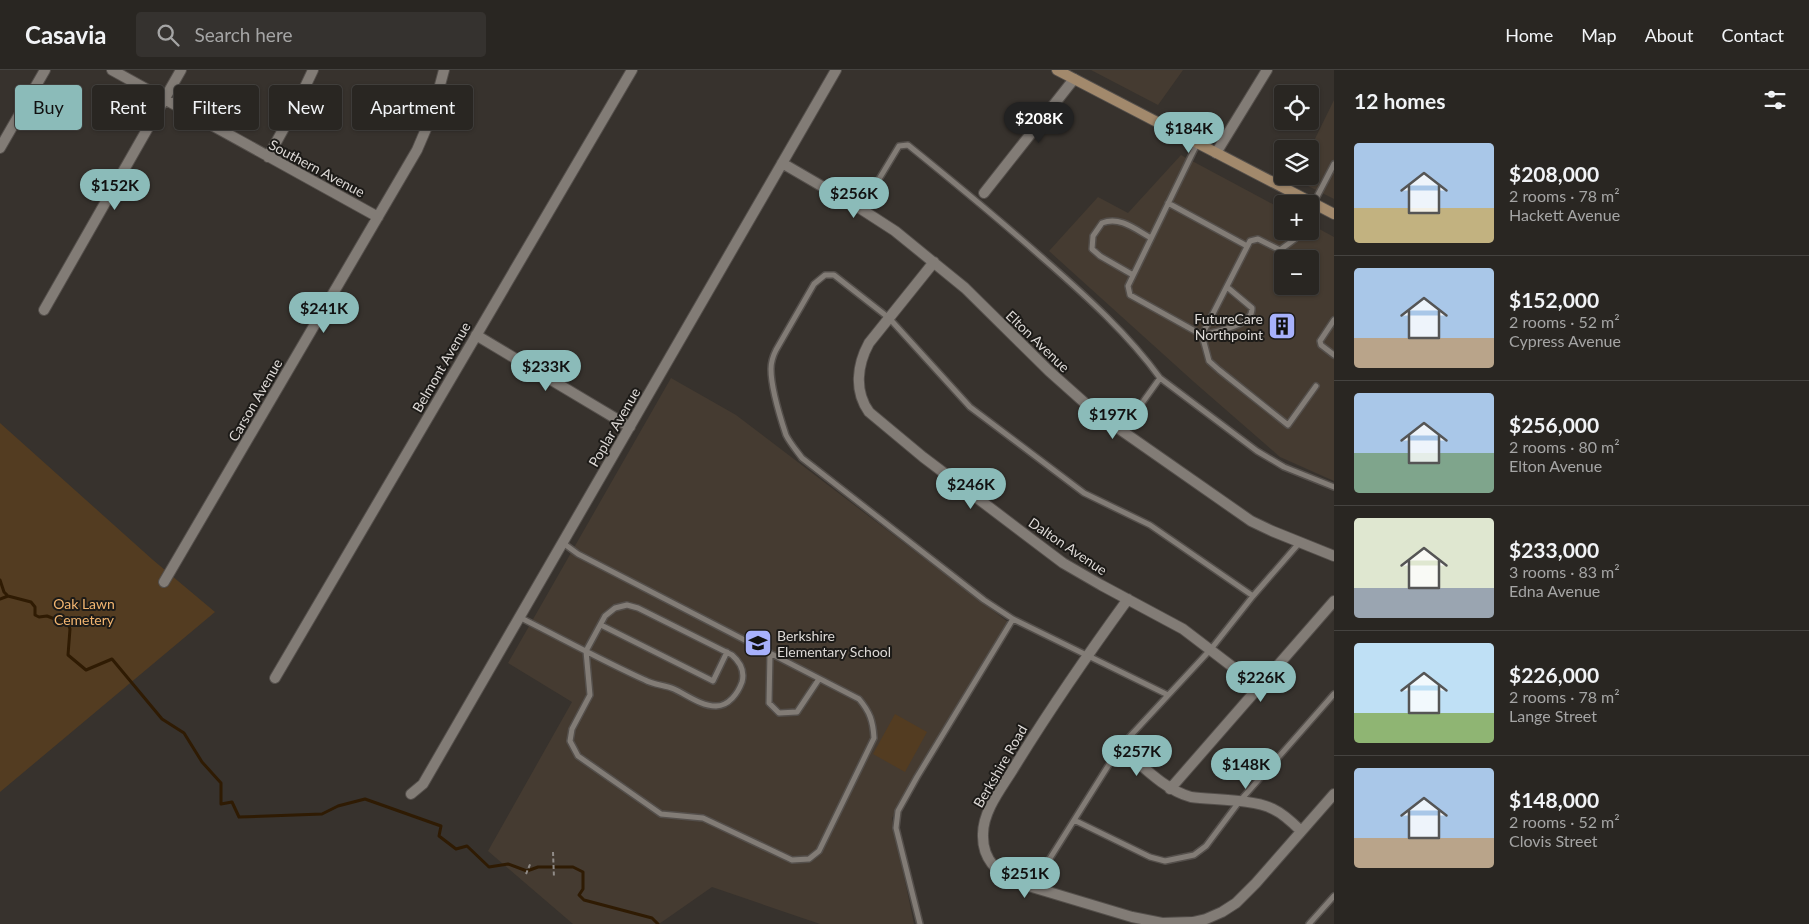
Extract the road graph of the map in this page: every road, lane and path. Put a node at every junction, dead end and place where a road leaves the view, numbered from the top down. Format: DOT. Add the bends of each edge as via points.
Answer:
graph roads {
  1 [pos="45,70"];
  2 [pos="112,70"];
  3 [pos="181,70"];
  4 [pos="313,70"];
  5 [pos="444,70"];
  6 [pos="632,70"];
  7 [pos="836,70"];
  8 [pos="1057,70"];
  9 [pos="1267,70"];
  10 [pos="1074,79"];
  11 [pos="165,100"];
  12 [pos="1197,144"];
  13 [pos="0,148"];
  14 [pos="1216,153"];
  15 [pos="268,158"];
  16 [pos="782,163"];
  17 [pos="1334,164"];
  18 [pos="984,193"];
  19 [pos="1291,195"];
  20 [pos="1318,195"];
  21 [pos="1168,203"];
  22 [pos="861,208"];
  23 [pos="1319,209"];
  24 [pos="1334,214"];
  25 [pos="378,217"];
  26 [pos="1151,238"];
  27 [pos="1294,240"];
  28 [pos="1248,246"];
  29 [pos="934,262"];
  30 [pos="1133,275"];
  31 [pos="1227,287"];
  32 [pos="44,310"];
  33 [pos="889,318"];
  34 [pos="1334,320"];
  35 [pos="476,335"];
  36 [pos="1202,335"];
  37 [pos="1334,355"];
  38 [pos="1160,378"];
  39 [pos="1316,386"];
  40 [pos="630,427"];
  41 [pos="1122,431"];
  42 [pos="1334,488"];
  43 [pos="1300,542"];
  44 [pos="562,543"];
  45 [pos="1334,556"];
  46 [pos="164,582"];
  47 [pos="1254,596"];
  48 [pos="1128,599"];
  49 [pos="1334,601"];
  50 [pos="519,617"];
  51 [pos="1013,619"];
  52 [pos="601,625"];
  53 [pos="1211,649"];
  54 [pos="586,651"];
  55 [pos="727,652"];
  56 [pos="770,653"];
  57 [pos="1087,656"];
  58 [pos="275,678"];
  59 [pos="819,679"];
  60 [pos="1258,687"];
  61 [pos="1334,694"];
  62 [pos="1168,695"];
  63 [pos="1120,747"];
  64 [pos="1170,789"];
  65 [pos="411,794"];
  66 [pos="1334,794"];
  67 [pos="1239,802"];
  68 [pos="1074,820"];
  69 [pos="1302,831"];
  70 [pos="553,852"];
  71 [pos="531,862"];
  72 [pos="526,874"];
  73 [pos="554,878"];
  74 [pos="1032,888"];
  75 [pos="1334,896"];
  76 [pos="1131,920"];
  77 [pos="920,924"];
  78 [pos="1177,924"];
  79 [pos="1309,924"];
  1 -- 13 [label="street"];
  2 -- 11 [label="street, Southern Avenue"];
  3 -- 11 [label="street"];
  4 -- 15 [label="street"];
  5 -- 25 [label="street, Carson Avenue" via="424,135"];
  6 -- 35 [label="street, Belmont Avenue"];
  7 -- 16 [label="street, Poplar Avenue"];
  8 -- 10 [label="street"];
  9 -- 14 [label="street"];
  10 -- 12 [label="street"];
  10 -- 18 [label="street"];
  11 -- 15 [label="street, Southern Avenue"];
  11 -- 32 [label="street"];
  12 -- 14 [label="street"];
  12 -- 21 [label="lane"];
  14 -- 19 [label="street"];
  15 -- 25 [label="street, Southern Avenue"];
  16 -- 22 [label="street, Elton Avenue"];
  16 -- 40 [label="street, Poplar Avenue"];
  17 -- 20 [label="lane"];
  21 -- 26 [label="lane"];
  21 -- 28 [label="lane"];
  22 -- 29 [label="street, Elton Avenue"];
  22 -- 38 [label="lane" via="899,146 908,146 978,201 1066,278 1116,326"];
  23 -- 24 [label="street"];
  25 -- 46 [label="street, Carson Avenue"];
  26 -- 30 [label="lane"];
  26 -- 30 [label="lane" via="1116,220 1102,224 1093,236 1092,249"];
  27 -- 28 [label="lane" via="1280,250 1258,239 1250,241"];
  28 -- 31 [label="lane"];
  29 -- 33 [label="street, Dalton Avenue"];
  29 -- 41 [label="street, Elton Avenue" via="1071,391"];
  30 -- 36 [label="lane" via="1128,286 1130,295"];
  31 -- 36 [label="lane"];
  31 -- 36 [label="lane" via="1252,308 1250,317 1245,322"];
  33 -- 47 [label="lane" via="970,407 1084,494 1150,525"];
  33 -- 48 [label="street, Dalton Avenue" via="869,343 861,360 859,388 869,412 922,457 1039,546 1080,574"];
  33 -- 51 [label="lane" via="834,275 825,275 814,284 772,360 770,370 787,435 802,458"];
  34 -- 37 [label="lane" via="1320,341"];
  35 -- 40 [label="street"];
  35 -- 58 [label="street, Belmont Avenue"];
  36 -- 39 [label="lane" via="1209,361 1288,425"];
  38 -- 41 [label="lane"];
  38 -- 42 [label="lane" via="1257,451 1284,467"];
  40 -- 44 [label="street, Poplar Avenue"];
  41 -- 43 [label="street, Elton Avenue" via="1251,521"];
  43 -- 45 [label="street, Elton Avenue"];
  43 -- 47 [label="lane"];
  44 -- 50 [label="street, Poplar Avenue"];
  44 -- 56 [label="lane"];
  47 -- 53 [label="lane"];
  48 -- 53 [label="street, Dalton Avenue" via="1183,628"];
  48 -- 57 [label="street, Berkshire Road"];
  49 -- 60 [label="street"];
  50 -- 54 [label="lane"];
  50 -- 65 [label="street, Poplar Avenue" via="422,784"];
  51 -- 57 [label="lane"];
  51 -- 77 [label="lane" via="898,811 896,828"];
  52 -- 54 [label="lane"];
  52 -- 55 [label="lane" via="605,616 615,608 638,608"];
  52 -- 55 [label="lane" via="713,681"];
  53 -- 60 [label="street, Dalton Avenue"];
  53 -- 62 [label="lane"];
  54 -- 55 [label="lane" via="646,681 718,706 732,699 741,683 741,666"];
  54 -- 59 [label="lane" via="590,695 572,729 570,741 578,756 661,814 703,818 792,860 809,858 819,851 874,738 873,722 859,699"];
  56 -- 59 [label="lane"];
  56 -- 59 [label="lane" via="769,703 779,713 797,712"];
  57 -- 62 [label="lane"];
  57 -- 74 [label="street, Berkshire Road" via="1042,722 985,820 983,834 988,860 1010,879"];
  60 -- 64 [label="street"];
  61 -- 67 [label="lane"];
  62 -- 63 [label="lane"];
  63 -- 64 [label="street"];
  63 -- 68 [label="lane"];
  64 -- 67 [label="street" via="1191,797"];
  66 -- 69 [label="street, Berkshire Road"];
  67 -- 68 [label="lane" via="1206,846 1194,855 1171,861 1150,857"];
  67 -- 69 [label="street" via="1272,808"];
  68 -- 74 [label="lane"];
  69 -- 78 [label="street, Berkshire Road" via="1236,903 1206,919"];
  70 -- 73 [label="path"];
  71 -- 72 [label="path"];
  74 -- 76 [label="street, Berkshire Road"];
  75 -- 79 [label="lane"];
  76 -- 78 [label="street, Berkshire Road"];
}
